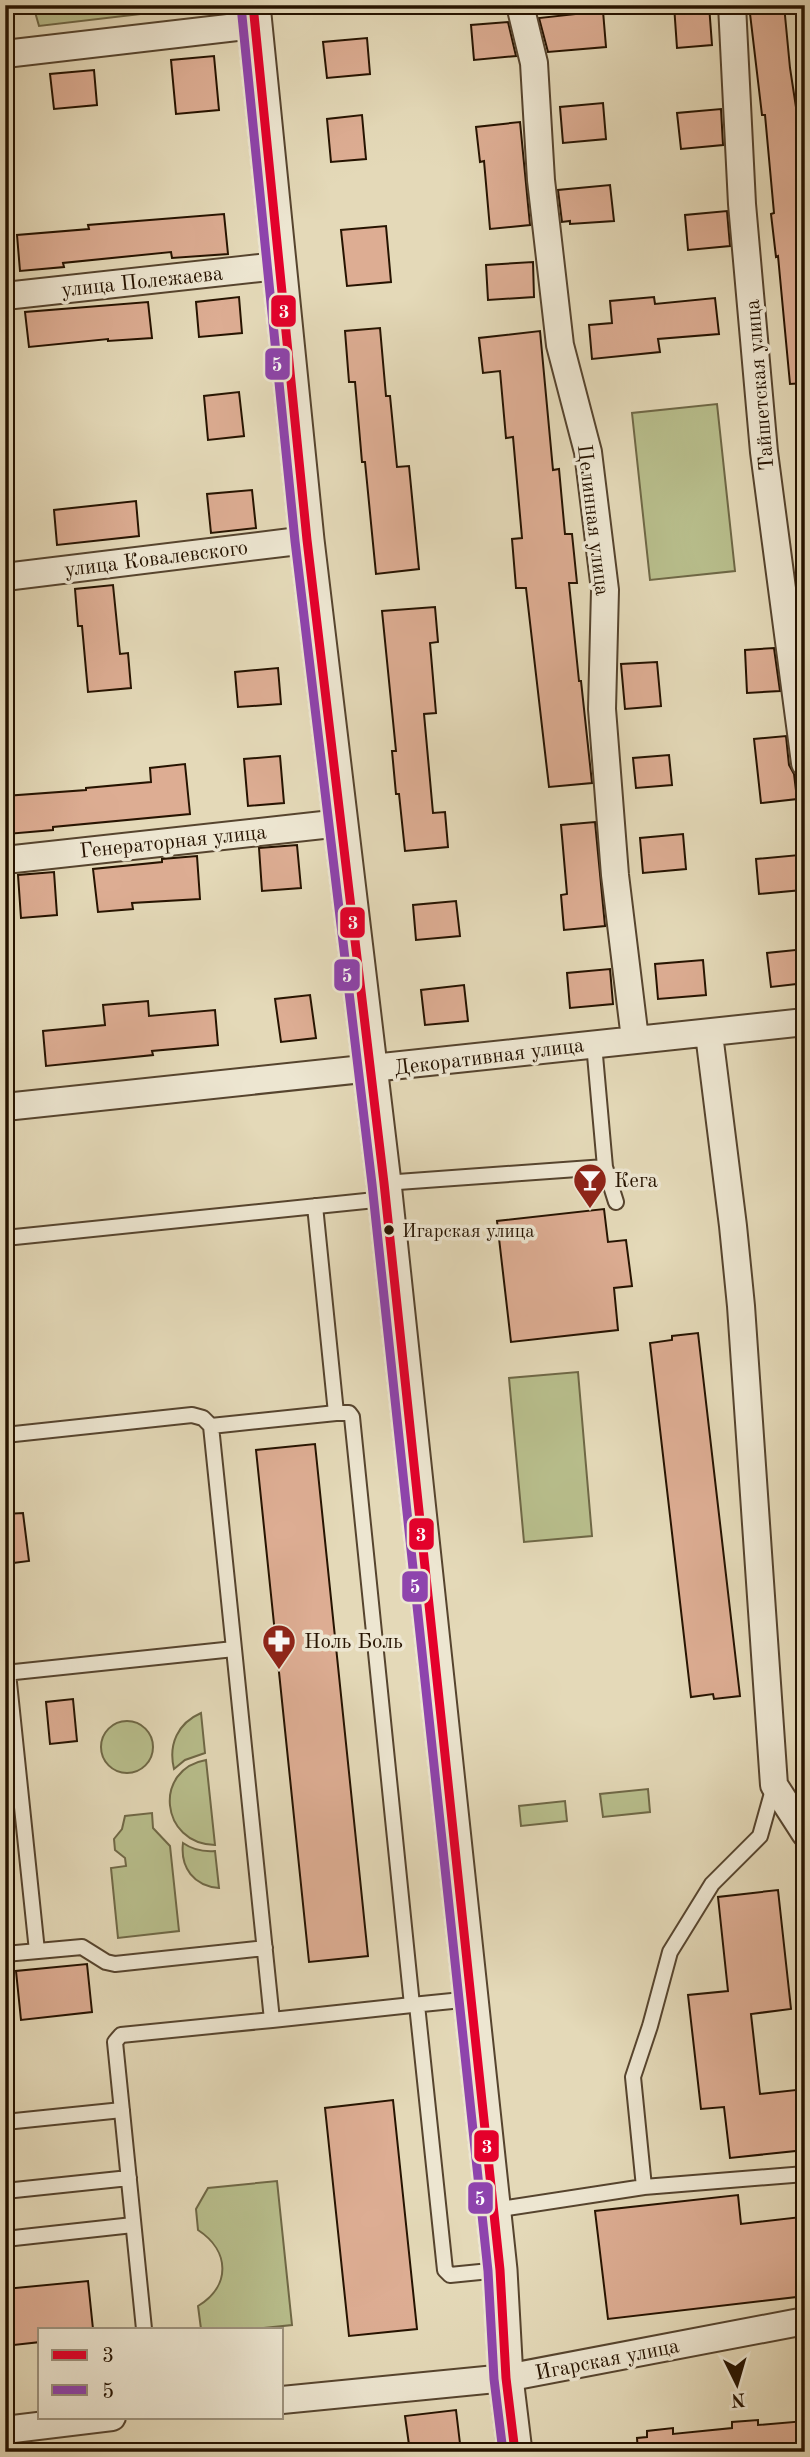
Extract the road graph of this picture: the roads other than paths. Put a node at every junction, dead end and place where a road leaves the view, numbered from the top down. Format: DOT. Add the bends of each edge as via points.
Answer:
graph roads {
  1 [pos="520,5"];
  2 [pos="732,5"];
  3 [pos="254,15"];
  4 [pos="5,54"];
  5 [pos="278,266"];
  6 [pos="5,296"];
  7 [pos="307,540"];
  8 [pos="5,577"];
  9 [pos="805,763"];
  10 [pos="341,823"];
  11 [pos="5,860"];
  12 [pos="805,1023"];
  13 [pos="709,1034"];
  14 [pos="635,1039"];
  15 [pos="594,1044"];
  16 [pos="369,1070"];
  17 [pos="5,1107"];
  18 [pos="605,1167"];
  19 [pos="385,1191"];
  20 [pos="616,1202"];
  21 [pos="315,1206"];
  22 [pos="5,1238"];
  23 [pos="336,1413"];
  24 [pos="211,1426"];
  25 [pos="5,1435"];
  26 [pos="234,1649"];
  27 [pos="7,1673"];
  28 [pos="774,1785"];
  29 [pos="805,1833"];
  30 [pos="265,1948"];
  31 [pos="37,1951"];
  32 [pos="5,1954"];
  33 [pos="472,1999"];
  34 [pos="415,2005"];
  35 [pos="272,2020"];
  36 [pos="122,2110"];
  37 [pos="5,2122"];
  38 [pos="805,2174"];
  39 [pos="129,2179"];
  40 [pos="643,2187"];
  41 [pos="5,2191"];
  42 [pos="494,2210"];
  43 [pos="134,2225"];
  44 [pos="5,2239"];
  45 [pos="500,2270"];
  46 [pos="805,2321"];
  47 [pos="144,2328"];
  48 [pos="506,2378"];
  49 [pos="284,2400"];
  50 [pos="104,2418"];
  51 [pos="5,2430"];
  52 [pos="515,2452"];
  1 -- 14 [label="street, Целинная улица" via="534,63 541,180 560,345 588,452 605,590 603,709 615,875"];
  2 -- 9 [label="street, Тайшетская улица" via="742,204 764,452"];
  3 -- 4 [label="street"];
  3 -- 5 [label="street"];
  5 -- 6 [label="street, улица Полежаева"];
  5 -- 7 [label="street"];
  7 -- 8 [label="street, улица Ковалевского"];
  7 -- 10 [label="street"];
  10 -- 11 [label="street, Генераторная улица"];
  10 -- 16 [label="street"];
  12 -- 13 [label="street, Декоративная улица"];
  13 -- 14 [label="street, Декоративная улица"];
  13 -- 28 [label="street" via="741,1307"];
  14 -- 15 [label="street, Декоративная улица"];
  15 -- 16 [label="street, Декоративная улица"];
  15 -- 18 [label="lane"];
  16 -- 17 [label="street, Декоративная улица"];
  16 -- 19 [label="street"];
  18 -- 19 [label="lane"];
  18 -- 20 [label="lane"];
  19 -- 21 [label="lane"];
  19 -- 33 [label="street"];
  21 -- 22 [label="lane"];
  21 -- 23 [label="lane"];
  23 -- 24 [label="lane"];
  23 -- 34 [label="lane" via="349,1413 352,1418"];
  24 -- 25 [label="lane" via="192,1415"];
  24 -- 26 [label="lane"];
  26 -- 27 [label="lane"];
  26 -- 30 [label="lane"];
  27 -- 31 [label="lane"];
  28 -- 29 [label="street"];
  28 -- 40 [label="lane" via="760,1836 712,1884 670,1952 633,2077"];
  30 -- 31 [label="lane" via="116,1964 82,1947"];
  30 -- 35 [label="lane"];
  31 -- 32 [label="lane"];
  33 -- 34 [label="lane"];
  33 -- 42 [label="street"];
  34 -- 35 [label="lane"];
  34 -- 45 [label="lane" via="444,2270 450,2275"];
  35 -- 36 [label="lane" via="117,2038"];
  36 -- 37 [label="lane"];
  36 -- 39 [label="lane"];
  38 -- 40 [label="lane"];
  39 -- 41 [label="lane"];
  39 -- 43 [label="lane"];
  40 -- 42 [label="lane"];
  42 -- 45 [label="street"];
  43 -- 44 [label="lane"];
  43 -- 47 [label="lane"];
  45 -- 48 [label="street"];
  46 -- 48 [label="street, Игарская улица"];
  48 -- 49 [label="street, Игарская улица"];
  48 -- 52 [label="street"];
  50 -- 51 [label="street"];
}
